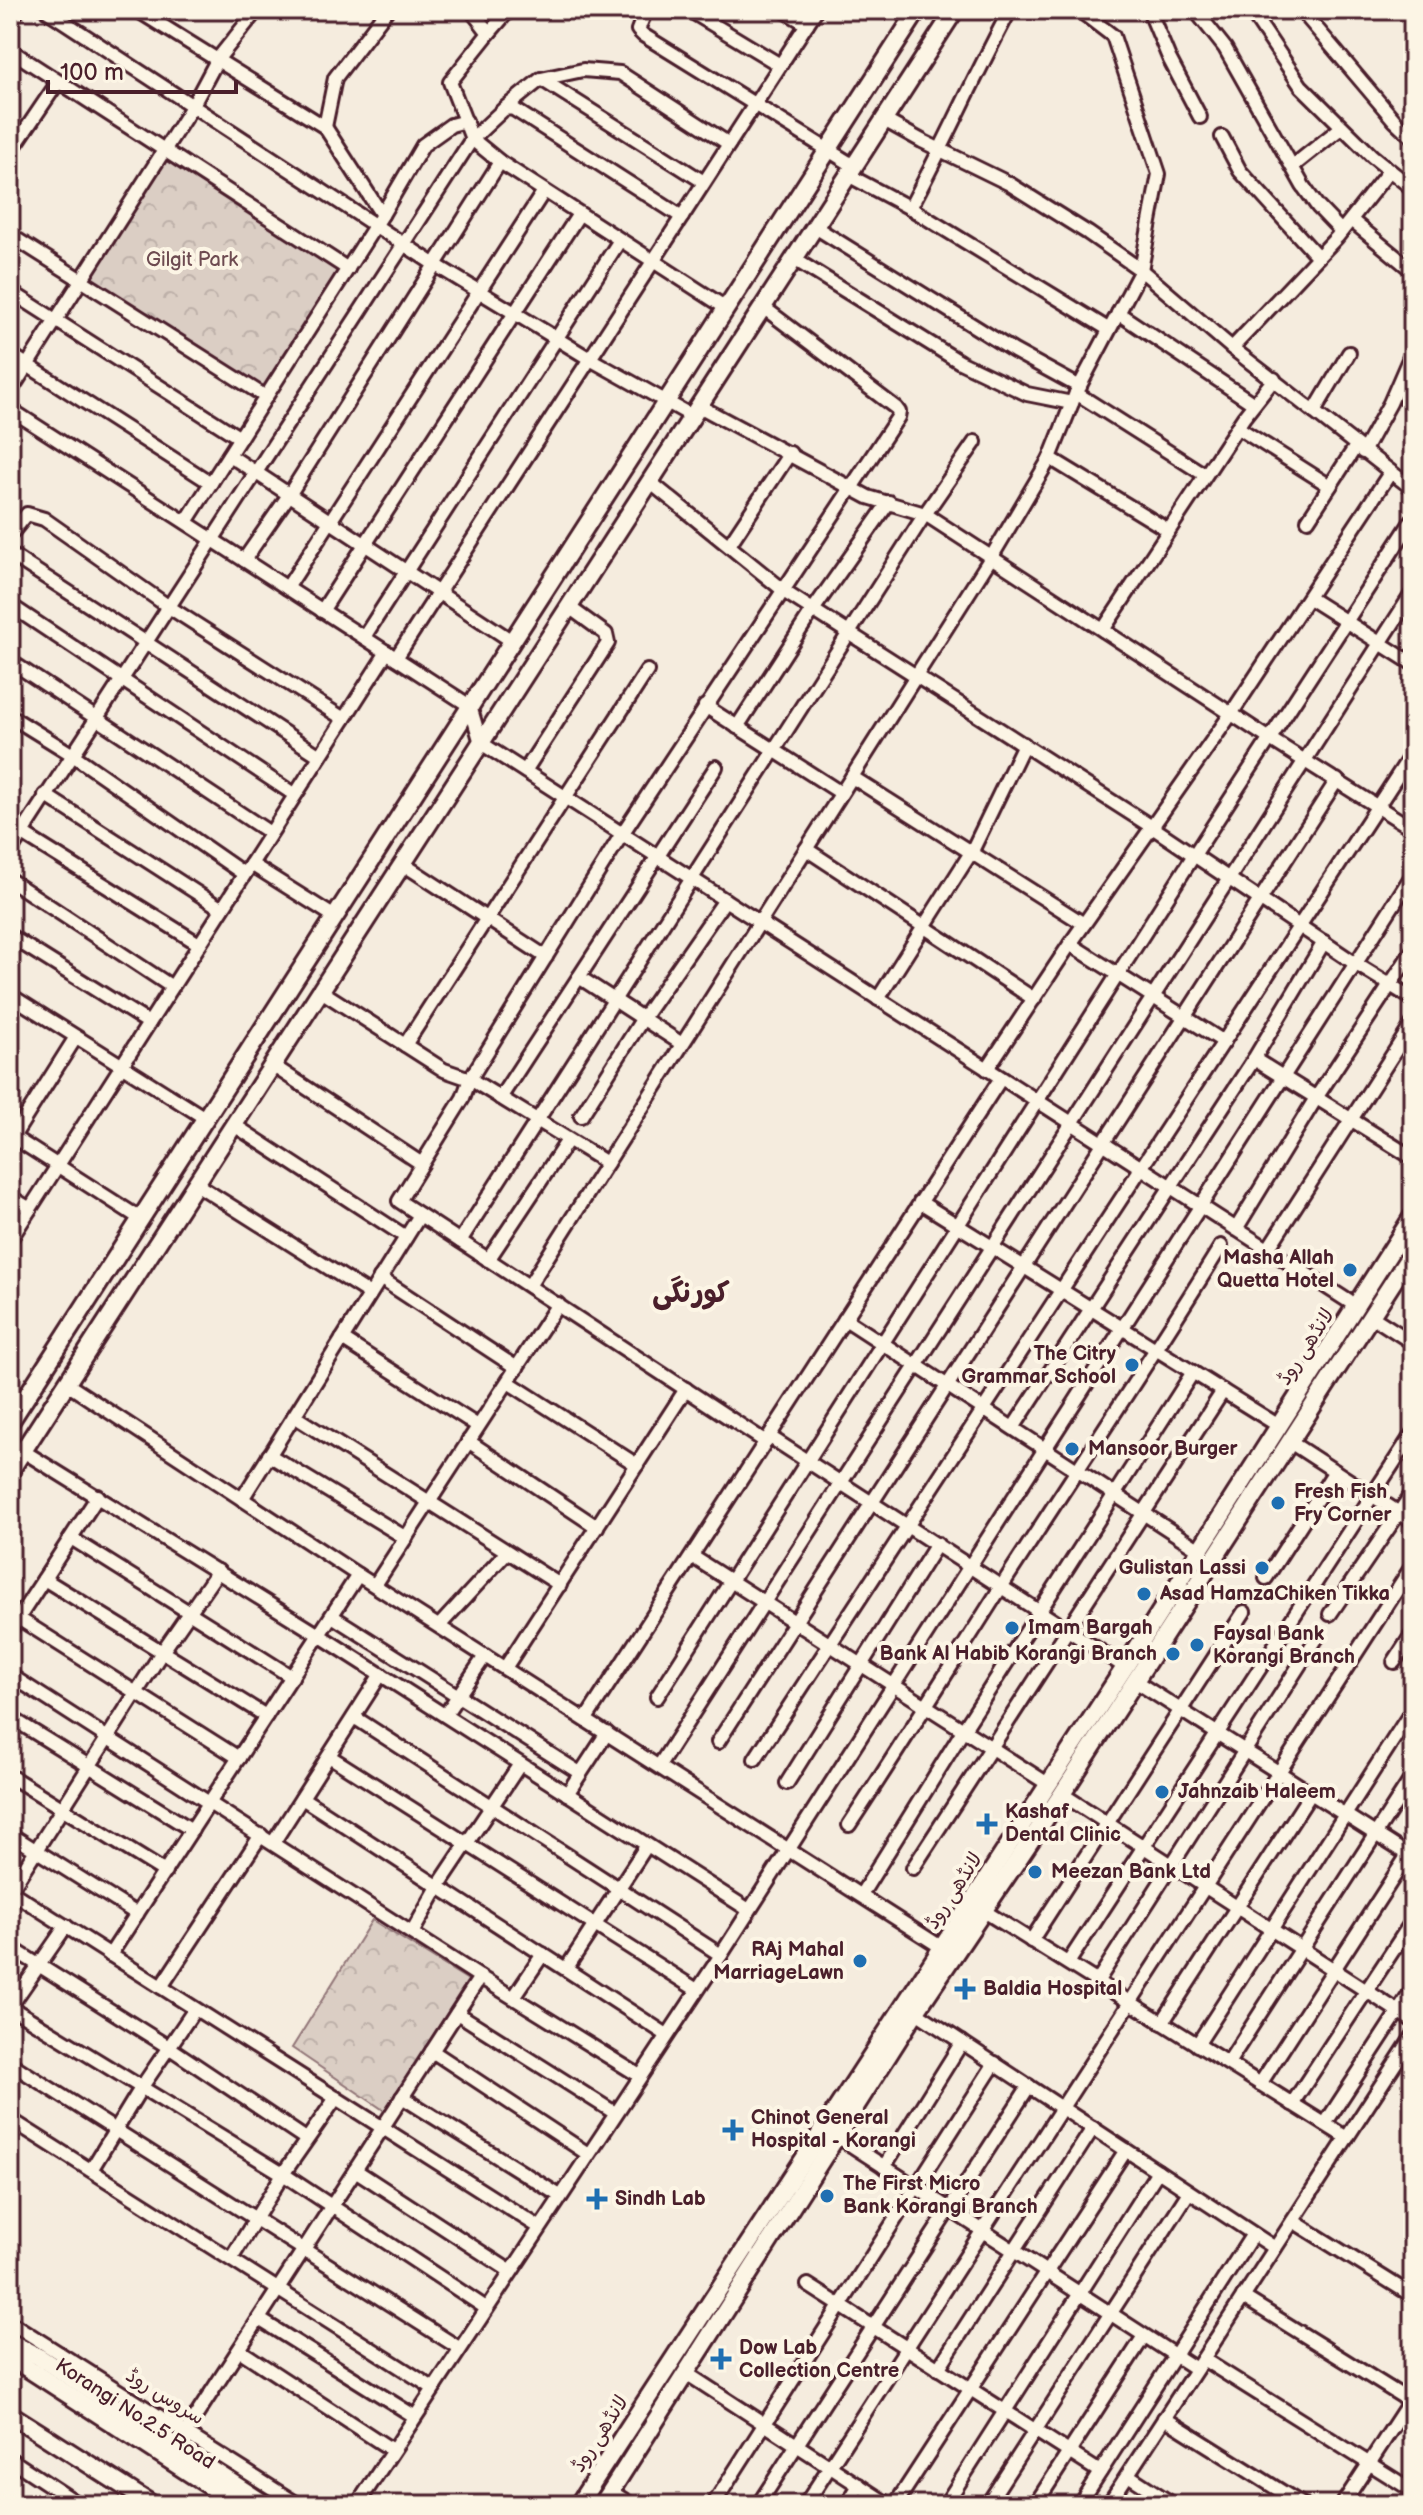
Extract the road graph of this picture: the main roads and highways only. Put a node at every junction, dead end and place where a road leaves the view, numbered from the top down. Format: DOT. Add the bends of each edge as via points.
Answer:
graph roads {
  1 [pos="918,10"];
  2 [pos="955,10"];
  3 [pos="1413,1216"];
  4 [pos="1413,1251"];
  5 [pos="10,1422"];
  6 [pos="10,1471"];
  7 [pos="1130,1674"];
  8 [pos="10,2342"];
  9 [pos="10,2357"];
  10 [pos="10,2414"];
  11 [pos="606,2498"];
  12 [pos="152,2505"];
  13 [pos="239,2505"];
  14 [pos="266,2505"];
  15 [pos="578,2505"];
  1 -- 5 [label="main road"];
  2 -- 6 [label="main road"];
  3 -- 7 [label="main road, لانڈھی روڈ" via="1200,1550"];
  4 -- 7 [label="main road, لانڈھی روڈ"];
  7 -- 11 [label="main road, لانڈھی روڈ" via="1062,1794 916,2012"];
  7 -- 15 [label="main road, لانڈھی روڈ" via="1048,1784"];
  8 -- 14 [label="main road"];
  9 -- 13 [label="main road, Korangi No.2.5 Road"];
  10 -- 12 [label="main road"];
}
